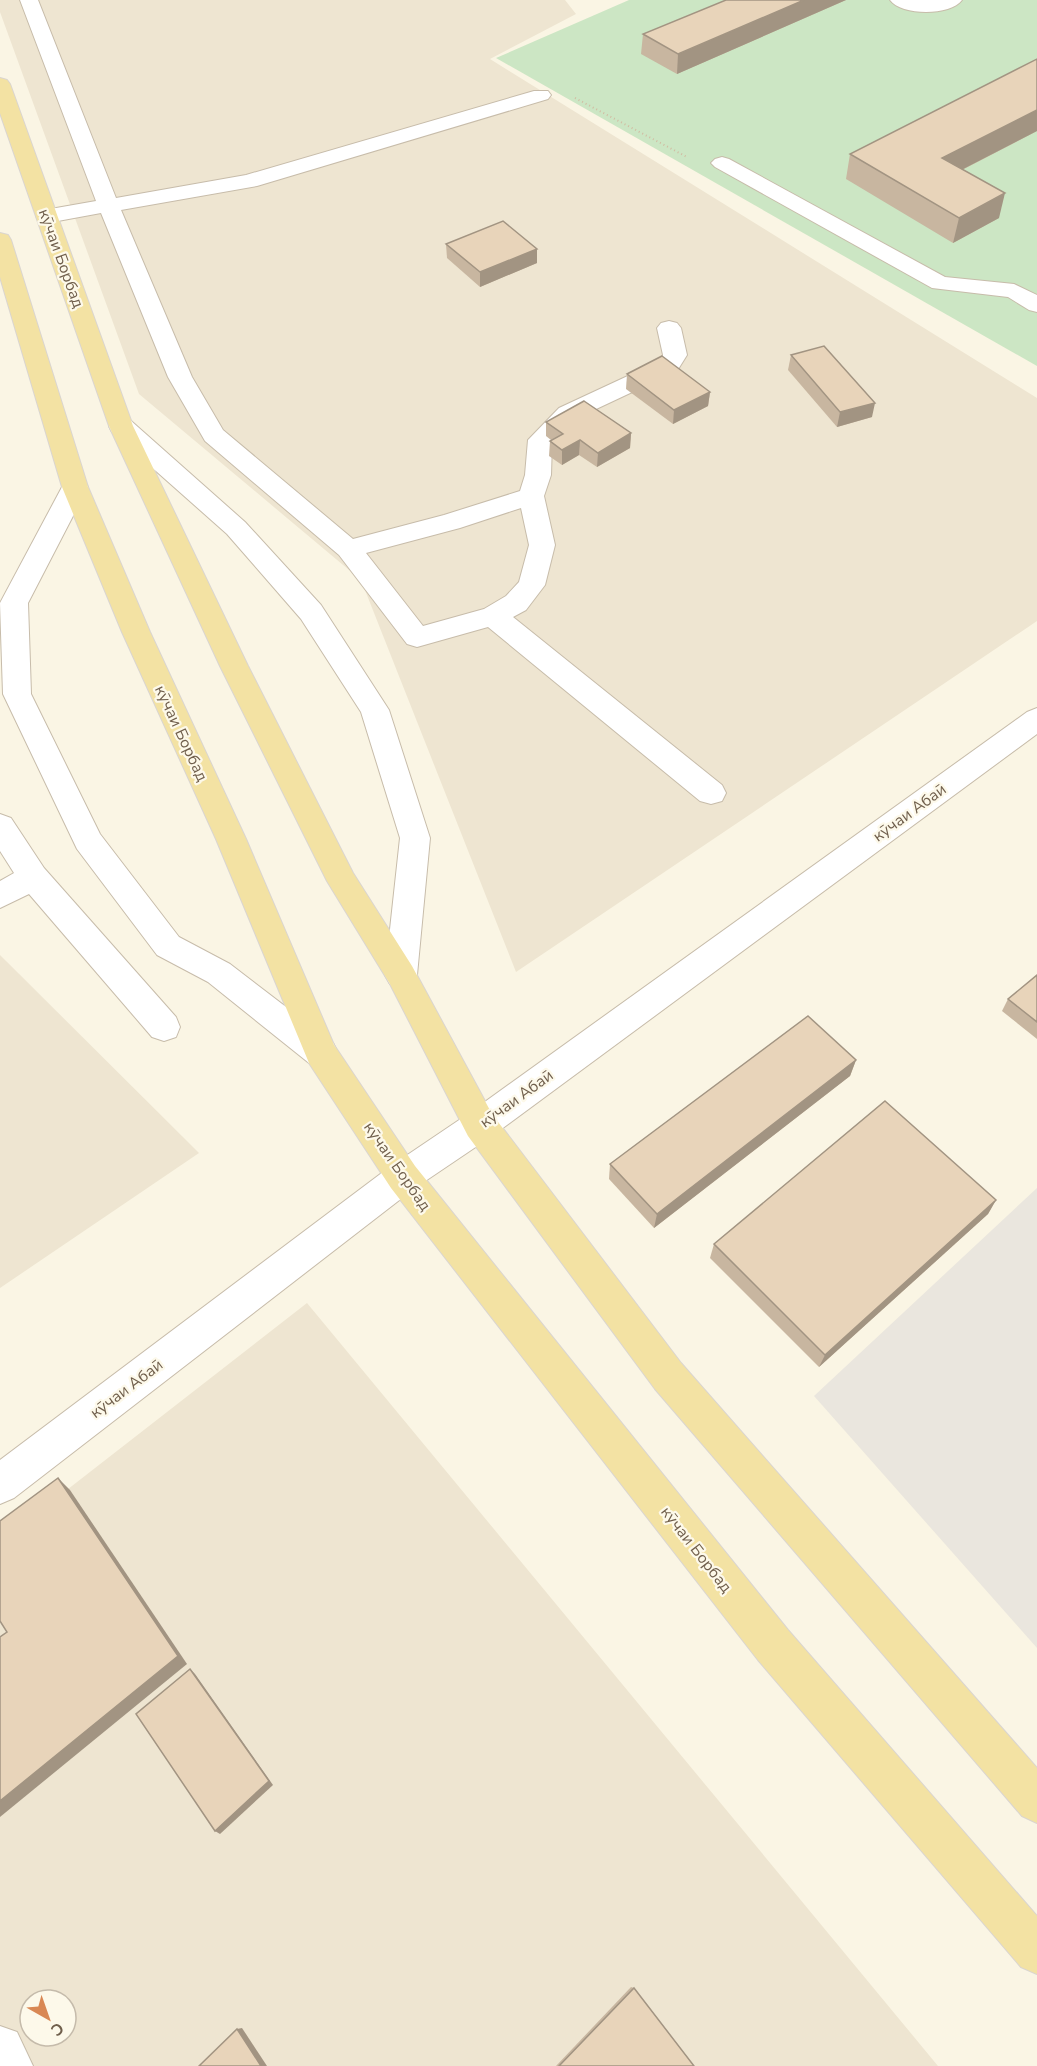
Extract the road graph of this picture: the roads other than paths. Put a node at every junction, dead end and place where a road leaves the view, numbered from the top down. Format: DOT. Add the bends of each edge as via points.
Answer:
graph roads {
  1 [pos="29,0"];
  2 [pos="899,0"];
  3 [pos="953,0"];
  4 [pos="0,85"];
  5 [pos="541,95"];
  6 [pos="722,163"];
  7 [pos="108,205"];
  8 [pos="47,216"];
  9 [pos="0,240"];
  10 [pos="1037,305"];
  11 [pos="669,328"];
  12 [pos="121,426"];
  13 [pos="75,487"];
  14 [pos="531,496"];
  15 [pos="348,549"];
  16 [pos="493,616"];
  17 [pos="1037,719"];
  18 [pos="711,793"];
  19 [pos="0,826"];
  20 [pos="33,877"];
  21 [pos="0,896"];
  22 [pos="401,975"];
  23 [pos="164,1028"];
  24 [pos="321,1053"];
  25 [pos="480,1125"];
  26 [pos="404,1177"];
  27 [pos="0,1484"];
  28 [pos="1037,1801"];
  29 [pos="1037,1952"];
  30 [pos="0,2049"];
  31 [pos="9,2066"];
  1 -- 7 [label="street"];
  2 -- 3 [label="street" via="927,8"];
  4 -- 8 [label="main road, кӯчаи Борбад"];
  5 -- 7 [label="street" via="249,180"];
  6 -- 10 [label="street" via="940,283 1014,291"];
  7 -- 8 [label="street"];
  7 -- 15 [label="street" via="180,377 214,435"];
  8 -- 12 [label="main road, кӯчаи Борбад"];
  9 -- 13 [label="main road, кӯчаи Борбад"];
  11 -- 14 [label="street" via="675,355 669,366 568,413 540,440 538,475"];
  12 -- 22 [label="main road, кӯчаи Борбад" via="234,666 342,881"];
  12 -- 22 [label="street" via="236,528 311,612 375,710 415,838"];
  13 -- 24 [label="main road, кӯчаи Борбад"];
  13 -- 24 [label="street" via="14,603 16,694 88,841 168,946 219,974"];
  14 -- 15 [label="street"];
  14 -- 16 [label="street" via="542,545 532,585 516,603"];
  15 -- 16 [label="street" via="417,637"];
  16 -- 18 [label="street"];
  17 -- 25 [label="street, кӯчаи Абаӣ"];
  19 -- 20 [label="street"];
  20 -- 21 [label="street"];
  20 -- 23 [label="street"];
  22 -- 25 [label="main road, кӯчаи Борбад"];
  24 -- 26 [label="main road, кӯчаи Борбад"];
  25 -- 26 [label="street, кӯчаи Абаӣ"];
  25 -- 28 [label="main road, кӯчаи Борбад" via="668,1376"];
  26 -- 27 [label="street, кӯчаи Абаӣ"];
  26 -- 29 [label="main road, кӯчаи Борбад" via="772,1645"];
  30 -- 31 [label="street"];
}
